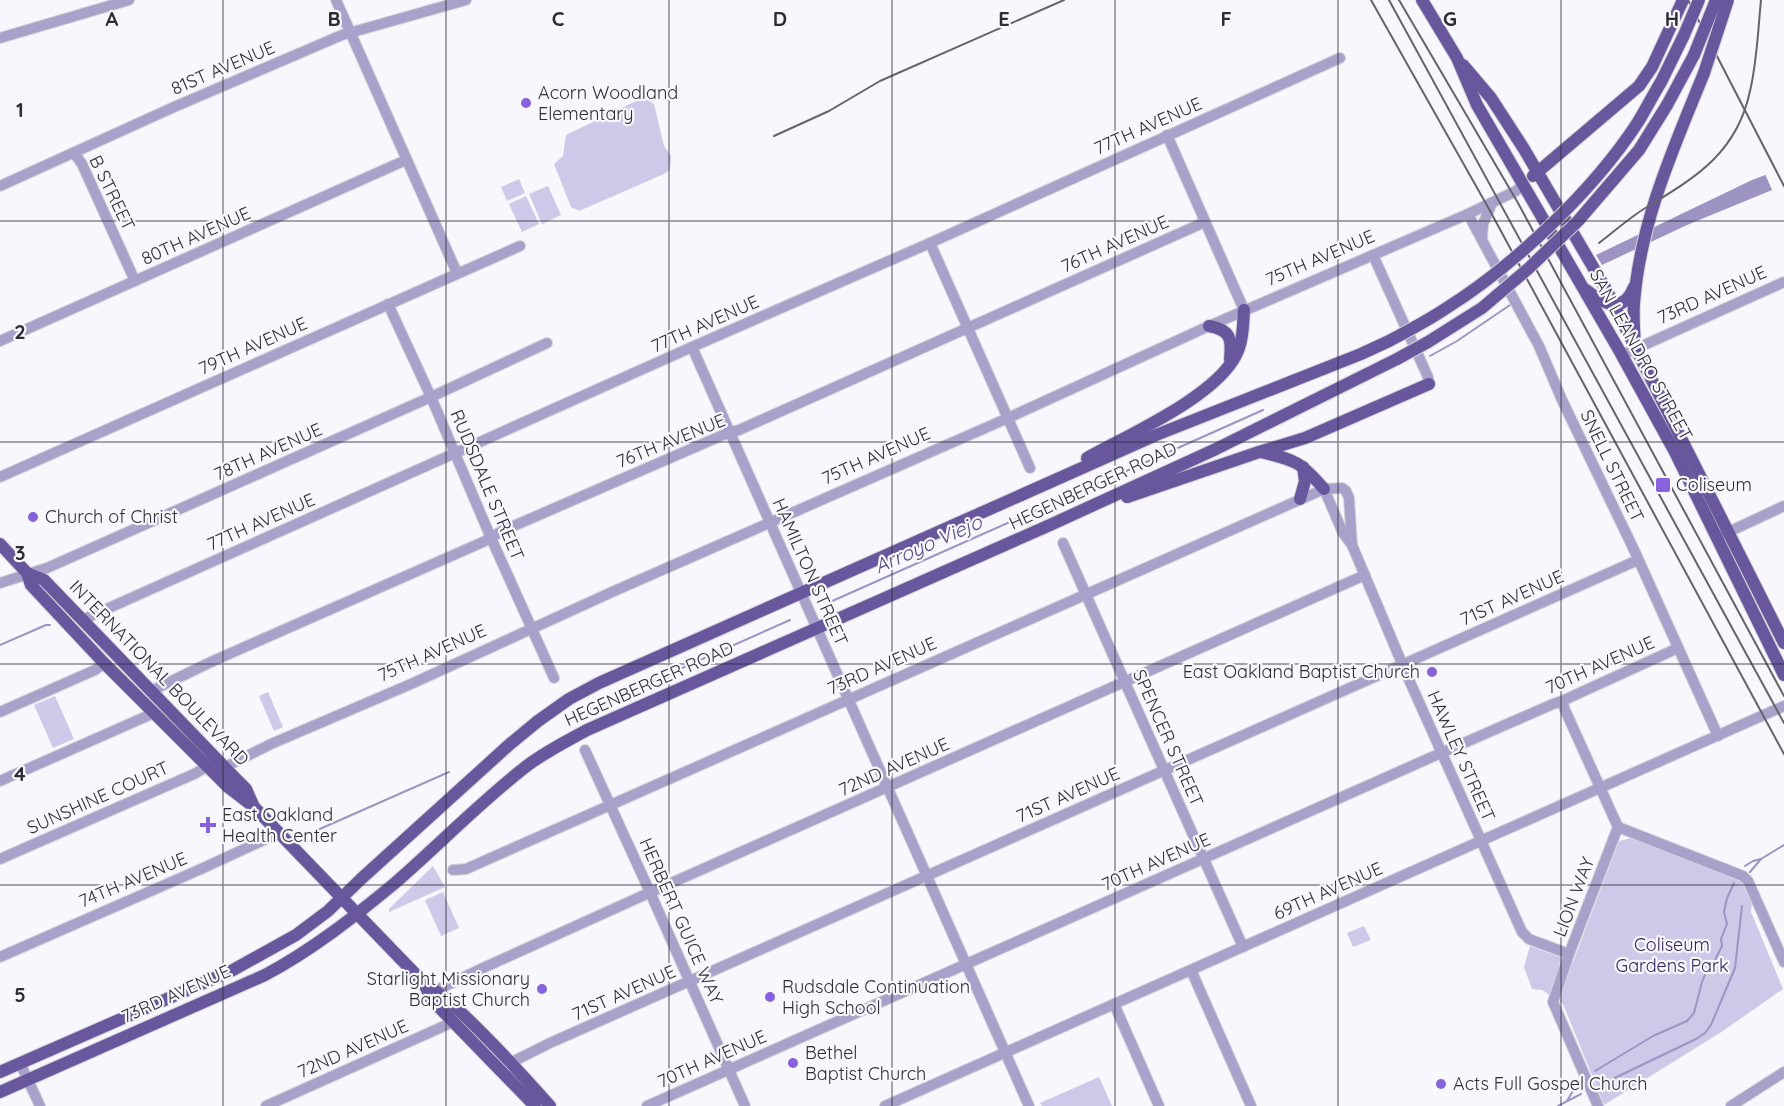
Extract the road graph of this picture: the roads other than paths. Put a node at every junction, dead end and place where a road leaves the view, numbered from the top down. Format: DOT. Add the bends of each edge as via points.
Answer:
graph roads {
  1 [pos="129,0"];
  2 [pos="336,0"];
  3 [pos="466,0"];
  4 [pos="1422,0"];
  5 [pos="1683,0"];
  6 [pos="1699,0"];
  7 [pos="1716,0"];
  8 [pos="1728,0"];
  9 [pos="350,32"];
  10 [pos="0,38"];
  11 [pos="1340,58"];
  12 [pos="1457,58"];
  13 [pos="1167,135"];
  14 [pos="74,153"];
  15 [pos="406,160"];
  16 [pos="1538,171"];
  17 [pos="1523,184"];
  18 [pos="0,186"];
  19 [pos="1492,203"];
  20 [pos="1468,214"];
  21 [pos="1205,222"];
  22 [pos="1482,240"];
  23 [pos="930,243"];
  24 [pos="520,246"];
  25 [pos="1373,255"];
  26 [pos="457,273"];
  27 [pos="1637,277"];
  28 [pos="135,281"];
  29 [pos="1784,282"];
  30 [pos="1583,289"];
  31 [pos="388,304"];
  32 [pos="1614,305"];
  33 [pos="1244,310"];
  34 [pos="1209,326"];
  35 [pos="968,329"];
  36 [pos="0,341"];
  37 [pos="547,343"];
  38 [pos="692,347"];
  39 [pos="1635,349"];
  40 [pos="1622,355"];
  41 [pos="1229,367"];
  42 [pos="1429,384"];
  43 [pos="431,397"];
  44 [pos="1008,418"];
  45 [pos="730,432"];
  46 [pos="1259,452"];
  47 [pos="455,454"];
  48 [pos="1303,467"];
  49 [pos="1030,468"];
  50 [pos="0,477"];
  51 [pos="1038,488"];
  52 [pos="1324,489"];
  53 [pos="1300,499"];
  54 [pos="1784,506"];
  55 [pos="771,523"];
  56 [pos="1054,523"];
  57 [pos="1728,532"];
  58 [pos="1716,537"];
  59 [pos="490,538"];
  60 [pos="1063,543"];
  61 [pos="0,544"];
  62 [pos="1352,545"];
  63 [pos="1638,560"];
  64 [pos="27,573"];
  65 [pos="1365,575"];
  66 [pos="0,583"];
  67 [pos="801,593"];
  68 [pos="1087,594"];
  69 [pos="82,620"];
  70 [pos="532,628"];
  71 [pos="817,629"];
  72 [pos="1784,643"];
  73 [pos="1678,648"];
  74 [pos="104,663"];
  75 [pos="1403,665"];
  76 [pos="1784,675"];
  77 [pos="554,678"];
  78 [pos="1125,682"];
  79 [pos="151,691"];
  80 [pos="849,700"];
  81 [pos="1562,701"];
  82 [pos="1784,706"];
  83 [pos="0,712"];
  84 [pos="154,713"];
  85 [pos="1718,736"];
  86 [pos="585,750"];
  87 [pos="1442,753"];
  88 [pos="208,766"];
  89 [pos="225,767"];
  90 [pos="1165,770"];
  91 [pos="0,781"];
  92 [pos="888,788"];
  93 [pos="1600,788"];
  94 [pos="611,804"];
  95 [pos="254,807"];
  96 [pos="1618,827"];
  97 [pos="279,833"];
  98 [pos="1481,842"];
  99 [pos="0,859"];
  100 [pos="1204,859"];
  101 [pos="453,870"];
  102 [pos="927,876"];
  103 [pos="651,892"];
  104 [pos="342,898"];
  105 [pos="357,914"];
  106 [pos="1243,947"];
  107 [pos="1569,954"];
  108 [pos="0,957"];
  109 [pos="1784,962"];
  110 [pos="966,964"];
  111 [pos="1191,970"];
  112 [pos="689,982"];
  113 [pos="424,983"];
  114 [pos="437,990"];
  115 [pos="1114,1004"];
  116 [pos="453,1022"];
  117 [pos="1005,1052"];
  118 [pos="512,1062"];
  119 [pos="20,1063"];
  120 [pos="729,1070"];
  121 [pos="0,1072"];
  122 [pos="1784,1072"];
  123 [pos="28,1080"];
  124 [pos="0,1092"];
  125 [pos="40,1106"];
  126 [pos="266,1106"];
  127 [pos="535,1106"];
  128 [pos="550,1106"];
  129 [pos="647,1106"];
  130 [pos="745,1106"];
  131 [pos="885,1106"];
  132 [pos="1029,1106"];
  133 [pos="1159,1106"];
  134 [pos="1251,1106"];
  135 [pos="1598,1106"];
  136 [pos="1731,1106"];
  1 -- 10 [label="street"];
  2 -- 9 [label="street"];
  3 -- 9 [label="street, 81ST AVENUE"];
  4 -- 12 [label="main road, SAN LEANDRO STREET"];
  5 -- 16 [label="main road, 75TH AVENUE" via="1639,86"];
  6 -- 51 [label="main road, HEGENBERGER ROAD, bridge" via="1661,82 1619,148 1540,234 1472,291 1362,354 1166,431"];
  7 -- 56 [label="main road, HEGENBERGER ROAD, bridge" via="1694,56 1639,150 1578,221 1482,308 1397,359 1216,449"];
  8 -- 27 [label="main road, bridge" via="1657,192"];
  9 -- 14 [label="street, 81ST AVENUE"];
  9 -- 15 [label="street"];
  11 -- 13 [label="street, 77TH AVENUE"];
  12 -- 16 [label="main road, SAN LEANDRO STREET" via="1491,98"];
  12 -- 17 [label="main road, SAN LEANDRO STREET" via="1477,105"];
  13 -- 21 [label="street"];
  13 -- 23 [label="street, 77TH AVENUE"];
  14 -- 18 [label="street, 81ST AVENUE"];
  14 -- 28 [label="street, B STREET"];
  15 -- 26 [label="street"];
  15 -- 28 [label="street, 80TH AVENUE"];
  16 -- 17 [label="main road, 75TH AVENUE"];
  16 -- 32 [label="main road, SAN LEANDRO STREET"];
  17 -- 19 [label="street, 75TH AVENUE"];
  17 -- 30 [label="main road, SAN LEANDRO STREET"];
  19 -- 20 [label="street, 75TH AVENUE"];
  19 -- 22 [label="street" via="1483,224"];
  20 -- 22 [label="street, SNELL STREET"];
  20 -- 25 [label="street, 75TH AVENUE"];
  21 -- 33 [label="street"];
  21 -- 35 [label="street, 76TH AVENUE"];
  22 -- 63 [label="street, SNELL STREET" via="1529,326"];
  23 -- 35 [label="street"];
  23 -- 38 [label="street, 77TH AVENUE"];
  24 -- 26 [label="street, 79TH AVENUE"];
  25 -- 33 [label="street, 75TH AVENUE"];
  25 -- 42 [label="street"];
  26 -- 31 [label="street, 79TH AVENUE"];
  27 -- 32 [label="main road" via="1628,299"];
  27 -- 39 [label="main road"];
  28 -- 36 [label="street, 80TH AVENUE"];
  29 -- 39 [label="street, 73RD AVENUE"];
  30 -- 32 [label="main road"];
  30 -- 40 [label="main road, SAN LEANDRO STREET"];
  31 -- 43 [label="street, RUDSDALE STREET"];
  31 -- 50 [label="street, 79TH AVENUE"];
  32 -- 39 [label="main road, SAN LEANDRO STREET"];
  33 -- 34 [label="street, 75TH AVENUE"];
  33 -- 41 [label="main road" via="1242,340"];
  34 -- 41 [label="main road" via="1223,331 1232,343"];
  34 -- 44 [label="street, 75TH AVENUE"];
  35 -- 44 [label="street"];
  35 -- 45 [label="street, 76TH AVENUE"];
  37 -- 43 [label="street, 78TH AVENUE"];
  38 -- 45 [label="street, HAMILTON STREET"];
  38 -- 47 [label="street, 77TH AVENUE"];
  39 -- 40 [label="street, 73RD AVENUE"];
  39 -- 57 [label="main road, SAN LEANDRO STREET"];
  40 -- 58 [label="main road, SAN LEANDRO STREET"];
  41 -- 51 [label="main road" via="1196,396"];
  42 -- 46 [label="main road" via="1305,438"];
  43 -- 47 [label="street, RUDSDALE STREET"];
  43 -- 64 [label="street, 78TH AVENUE" via="47,568"];
  44 -- 49 [label="street"];
  44 -- 55 [label="street, 75TH AVENUE"];
  45 -- 55 [label="street, HAMILTON STREET"];
  45 -- 59 [label="street, 76TH AVENUE"];
  46 -- 48 [label="main road" via="1293,459"];
  46 -- 56 [label="main road"];
  47 -- 59 [label="street, RUDSDALE STREET"];
  47 -- 69 [label="street, 77TH AVENUE"];
  48 -- 52 [label="main road"];
  48 -- 53 [label="main road" via="1305,481"];
  51 -- 67 [label="main road, HEGENBERGER ROAD"];
  52 -- 53 [label="street, 73RD AVENUE"];
  52 -- 62 [label="street, HAWLEY STREET"];
  52 -- 62 [label="street, HAWLEY STREET" via="1346,491"];
  53 -- 68 [label="street, 73RD AVENUE"];
  54 -- 57 [label="street"];
  55 -- 67 [label="street, HAMILTON STREET"];
  55 -- 70 [label="street, 75TH AVENUE"];
  56 -- 71 [label="main road, HEGENBERGER ROAD"];
  57 -- 58 [label="street"];
  57 -- 72 [label="main road, SAN LEANDRO STREET"];
  58 -- 76 [label="main road, SAN LEANDRO STREET"];
  59 -- 70 [label="street, RUDSDALE STREET"];
  59 -- 79 [label="street, 76TH AVENUE"];
  60 -- 68 [label="street, SPENCER STREET"];
  61 -- 64 [label="main road, INTERNATIONAL BOULEVARD"];
  62 -- 65 [label="street, HAWLEY STREET"];
  63 -- 73 [label="street, SNELL STREET"];
  63 -- 75 [label="street, 71ST AVENUE"];
  64 -- 66 [label="street, 78TH AVENUE"];
  64 -- 69 [label="main road, INTERNATIONAL BOULEVARD" via="44,580"];
  64 -- 74 [label="main road, INTERNATIONAL BOULEVARD" via="31,585"];
  65 -- 75 [label="street, HAWLEY STREET"];
  65 -- 78 [label="street, 72ND AVENUE"];
  67 -- 71 [label="street, HAMILTON STREET"];
  67 -- 104 [label="main road, HEGENBERGER ROAD" via="569,699 510,744"];
  68 -- 78 [label="street, SPENCER STREET"];
  68 -- 80 [label="street, 73RD AVENUE"];
  69 -- 79 [label="main road, INTERNATIONAL BOULEVARD"];
  70 -- 77 [label="street, RUDSDALE STREET"];
  70 -- 89 [label="street, 75TH AVENUE"];
  71 -- 80 [label="street, HAMILTON STREET"];
  71 -- 105 [label="main road, HEGENBERGER ROAD" via="557,746 502,786"];
  73 -- 81 [label="street, 70TH AVENUE"];
  73 -- 85 [label="street, SNELL STREET"];
  74 -- 83 [label="street"];
  74 -- 84 [label="main road, INTERNATIONAL BOULEVARD"];
  75 -- 87 [label="street, HAWLEY STREET"];
  75 -- 90 [label="street, 71ST AVENUE"];
  78 -- 90 [label="street, SPENCER STREET"];
  78 -- 92 [label="street, 72ND AVENUE"];
  79 -- 89 [label="main road, INTERNATIONAL BOULEVARD"];
  80 -- 92 [label="street, HAMILTON STREET"];
  80 -- 94 [label="street, 73RD AVENUE"];
  81 -- 87 [label="street, 70TH AVENUE"];
  81 -- 93 [label="street"];
  82 -- 85 [label="street, 69TH AVENUE"];
  84 -- 88 [label="main road, INTERNATIONAL BOULEVARD"];
  84 -- 91 [label="street"];
  85 -- 93 [label="street, 69TH AVENUE"];
  86 -- 94 [label="street, HERBERT GUICE WAY"];
  87 -- 98 [label="street, HAWLEY STREET"];
  87 -- 100 [label="street, 70TH AVENUE"];
  88 -- 95 [label="main road, INTERNATIONAL BOULEVARD"];
  88 -- 99 [label="street, SUNSHINE COURT"];
  89 -- 95 [label="main road, INTERNATIONAL BOULEVARD" via="246,789"];
  90 -- 100 [label="street, SPENCER STREET"];
  90 -- 102 [label="street, 71ST AVENUE"];
  92 -- 102 [label="street, HAMILTON STREET"];
  92 -- 103 [label="street, 72ND AVENUE"];
  93 -- 96 [label="street"];
  93 -- 98 [label="street, 69TH AVENUE"];
  94 -- 101 [label="street, 73RD AVENUE" via="466,869"];
  94 -- 103 [label="street, HERBERT GUICE WAY"];
  95 -- 97 [label="main road, INTERNATIONAL BOULEVARD"];
  96 -- 107 [label="street, LION WAY"];
  96 -- 109 [label="street" via="1743,876"];
  97 -- 104 [label="main road, INTERNATIONAL BOULEVARD"];
  97 -- 108 [label="street, 74TH AVENUE"];
  98 -- 106 [label="street, 69TH AVENUE"];
  98 -- 107 [label="street, HAWLEY STREET" via="1522,932 1529,939"];
  100 -- 106 [label="street, SPENCER STREET"];
  100 -- 110 [label="street, 70TH AVENUE"];
  102 -- 110 [label="street, HAMILTON STREET"];
  102 -- 112 [label="street, 71ST AVENUE"];
  103 -- 112 [label="street, HERBERT GUICE WAY"];
  103 -- 114 [label="street, 72ND AVENUE"];
  104 -- 105 [label="main road, INTERNATIONAL BOULEVARD"];
  104 -- 119 [label="main road, 73RD AVENUE" via="304,930 232,970"];
  105 -- 113 [label="main road, INTERNATIONAL BOULEVARD"];
  105 -- 123 [label="main road, 73RD AVENUE" via="309,950 265,975"];
  106 -- 111 [label="street, 69TH AVENUE"];
  107 -- 135 [label="street, LION WAY" via="1553,1002"];
  110 -- 117 [label="street, HAMILTON STREET"];
  110 -- 120 [label="street, 70TH AVENUE"];
  111 -- 115 [label="street, 69TH AVENUE"];
  111 -- 134 [label="street"];
  112 -- 118 [label="street, 71ST AVENUE"];
  112 -- 120 [label="street, HERBERT GUICE WAY"];
  113 -- 114 [label="main road, INTERNATIONAL BOULEVARD"];
  113 -- 116 [label="main road, INTERNATIONAL BOULEVARD" via="431,999"];
  114 -- 118 [label="main road, INTERNATIONAL BOULEVARD"];
  115 -- 117 [label="street, 69TH AVENUE"];
  115 -- 133 [label="street"];
  116 -- 126 [label="street, 72ND AVENUE"];
  116 -- 127 [label="main road, INTERNATIONAL BOULEVARD"];
  117 -- 131 [label="street, 69TH AVENUE"];
  117 -- 132 [label="street, HAMILTON STREET"];
  118 -- 128 [label="main road, INTERNATIONAL BOULEVARD"];
  119 -- 121 [label="main road, 73RD AVENUE"];
  119 -- 123 [label="street"];
  120 -- 129 [label="street, 70TH AVENUE"];
  120 -- 130 [label="street, HERBERT GUICE WAY"];
  122 -- 136 [label="street"];
  123 -- 124 [label="main road, 73RD AVENUE"];
  123 -- 125 [label="street"];
}
